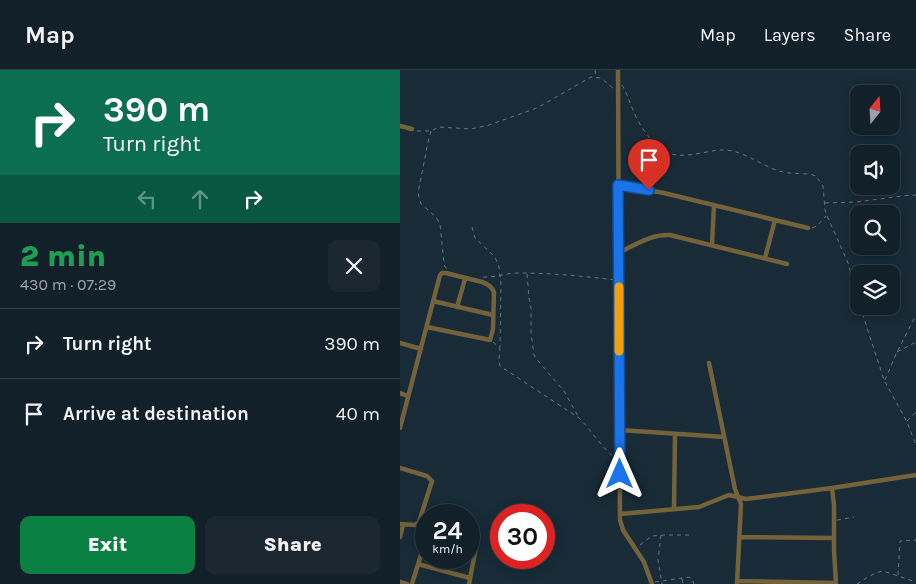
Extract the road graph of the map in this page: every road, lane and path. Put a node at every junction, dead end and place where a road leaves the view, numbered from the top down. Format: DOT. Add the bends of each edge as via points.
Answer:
graph roads {
  1 [pos="595,70"];
  2 [pos="618,70"];
  3 [pos="596,77"];
  4 [pos="618,78"];
  5 [pos="618,92"];
  6 [pos="400,126"];
  7 [pos="412,129"];
  8 [pos="431,131"];
  9 [pos="618,185"];
  10 [pos="916,195"];
  11 [pos="824,203"];
  12 [pos="714,205"];
  13 [pos="827,216"];
  14 [pos="775,220"];
  15 [pos="808,228"];
  16 [pos="712,245"];
  17 [pos="618,253"];
  18 [pos="765,258"];
  19 [pos="787,264"];
  20 [pos="448,269"];
  21 [pos="850,270"];
  22 [pos="527,273"];
  23 [pos="478,276"];
  24 [pos="465,278"];
  25 [pos="619,280"];
  26 [pos="433,301"];
  27 [pos="457,307"];
  28 [pos="493,315"];
  29 [pos="863,315"];
  30 [pos="916,315"];
  31 [pos="427,327"];
  32 [pos="490,340"];
  33 [pos="916,342"];
  34 [pos="400,343"];
  35 [pos="421,349"];
  36 [pos="897,352"];
  37 [pos="709,363"];
  38 [pos="884,380"];
  39 [pos="400,394"];
  40 [pos="408,396"];
  41 [pos="916,412"];
  42 [pos="579,418"];
  43 [pos="907,422"];
  44 [pos="400,428"];
  45 [pos="620,430"];
  46 [pos="675,434"];
  47 [pos="724,437"];
  48 [pos="916,445"];
  49 [pos="620,462"];
  50 [pos="400,468"];
  51 [pos="916,475"];
  52 [pos="832,488"];
  53 [pos="738,498"];
  54 [pos="425,504"];
  55 [pos="674,509"];
  56 [pos="620,514"];
  57 [pos="854,517"];
  58 [pos="834,520"];
  59 [pos="402,524"];
  60 [pos="415,524"];
  61 [pos="660,535"];
  62 [pos="690,535"];
  63 [pos="400,537"];
  64 [pos="740,537"];
  65 [pos="834,538"];
  66 [pos="916,540"];
  67 [pos="636,549"];
  68 [pos="416,569"];
  69 [pos="437,569"];
  70 [pos="472,569"];
  71 [pos="898,576"];
  72 [pos="470,578"];
  73 [pos="682,578"];
  74 [pos="671,580"];
  75 [pos="661,581"];
  76 [pos="400,582"];
  77 [pos="737,582"];
  78 [pos="916,582"];
  79 [pos="652,583"];
  80 [pos="407,584"];
  81 [pos="412,584"];
  82 [pos="469,584"];
  83 [pos="662,584"];
  84 [pos="671,584"];
  85 [pos="683,584"];
  86 [pos="694,584"];
  87 [pos="836,584"];
  88 [pos="857,584"];
  1 -- 3 [label="path"];
  2 -- 4 [label="street"];
  3 -- 5 [label="path"];
  3 -- 8 [label="path" via="509,119 471,129 439,127"];
  4 -- 5 [label="street"];
  4 -- 11 [label="path" via="636,117 651,139 667,153 679,155 724,150 778,170 813,175 823,186"];
  5 -- 9 [label="street"];
  6 -- 7 [label="street"];
  7 -- 8 [label="path"];
  8 -- 20 [label="path" via="418,193 421,204 440,224 444,264"];
  9 -- 12 [label="street" via="664,192"];
  9 -- 17 [label="street"];
  10 -- 11 [label="path"];
  11 -- 13 [label="path"];
  12 -- 14 [label="street"];
  12 -- 16 [label="street"];
  13 -- 15 [label="path" via="817,226"];
  13 -- 21 [label="path"];
  14 -- 15 [label="street"];
  14 -- 18 [label="street"];
  16 -- 17 [label="street" via="663,235"];
  16 -- 18 [label="street"];
  17 -- 25 [label="street"];
  18 -- 19 [label="street"];
  22 -- 23 [label="path" via="494,278"];
  22 -- 25 [label="path"];
  22 -- 42 [label="path" via="534,355 564,391"];
  24 -- 26 [label="street" via="442,273"];
  24 -- 27 [label="street"];
  24 -- 28 [label="street" via="486,284 493,290"];
  25 -- 45 [label="street"];
  26 -- 27 [label="street"];
  26 -- 31 [label="street"];
  27 -- 28 [label="street"];
  28 -- 32 [label="street"];
  29 -- 38 [label="path"];
  30 -- 36 [label="path"];
  31 -- 32 [label="street"];
  31 -- 35 [label="street"];
  32 -- 42 [label="path" via="500,348 500,366"];
  33 -- 36 [label="path"];
  34 -- 35 [label="street"];
  35 -- 40 [label="street"];
  36 -- 38 [label="path"];
  37 -- 47 [label="street"];
  38 -- 43 [label="path"];
  39 -- 40 [label="street"];
  40 -- 44 [label="street"];
  41 -- 43 [label="path"];
  42 -- 49 [label="path"];
  43 -- 48 [label="path"];
  45 -- 46 [label="street"];
  45 -- 49 [label="street"];
  46 -- 47 [label="street"];
  46 -- 55 [label="street"];
  47 -- 53 [label="street"];
  49 -- 56 [label="street"];
  50 -- 54 [label="street" via="431,479"];
  51 -- 52 [label="street"];
  52 -- 53 [label="street"];
  52 -- 58 [label="street"];
  53 -- 55 [label="street" via="729,495 699,507"];
  53 -- 64 [label="street" via="741,504"];
  55 -- 56 [label="street"];
  56 -- 67 [label="street" via="622,527"];
  57 -- 58 [label="path"];
  58 -- 65 [label="street"];
  59 -- 60 [label="street"];
  59 -- 63 [label="street"];
  61 -- 62 [label="path"];
  61 -- 67 [label="path"];
  61 -- 75 [label="path" via="658,560"];
  64 -- 65 [label="street"];
  64 -- 77 [label="street"];
  65 -- 87 [label="street"];
  66 -- 71 [label="path" via="900,541"];
  67 -- 79 [label="street"];
  68 -- 81 [label="street"];
  69 -- 72 [label="street"];
  70 -- 72 [label="street"];
  71 -- 78 [label="path"];
  71 -- 88 [label="path" via="877,572"];
  72 -- 82 [label="street"];
  73 -- 74 [label="path"];
  73 -- 85 [label="path"];
  73 -- 86 [label="path" via="691,578"];
  74 -- 75 [label="path"];
  74 -- 84 [label="path"];
  75 -- 79 [label="path"];
  75 -- 83 [label="path"];
  76 -- 80 [label="street"];
  77 -- 87 [label="street"];
}
